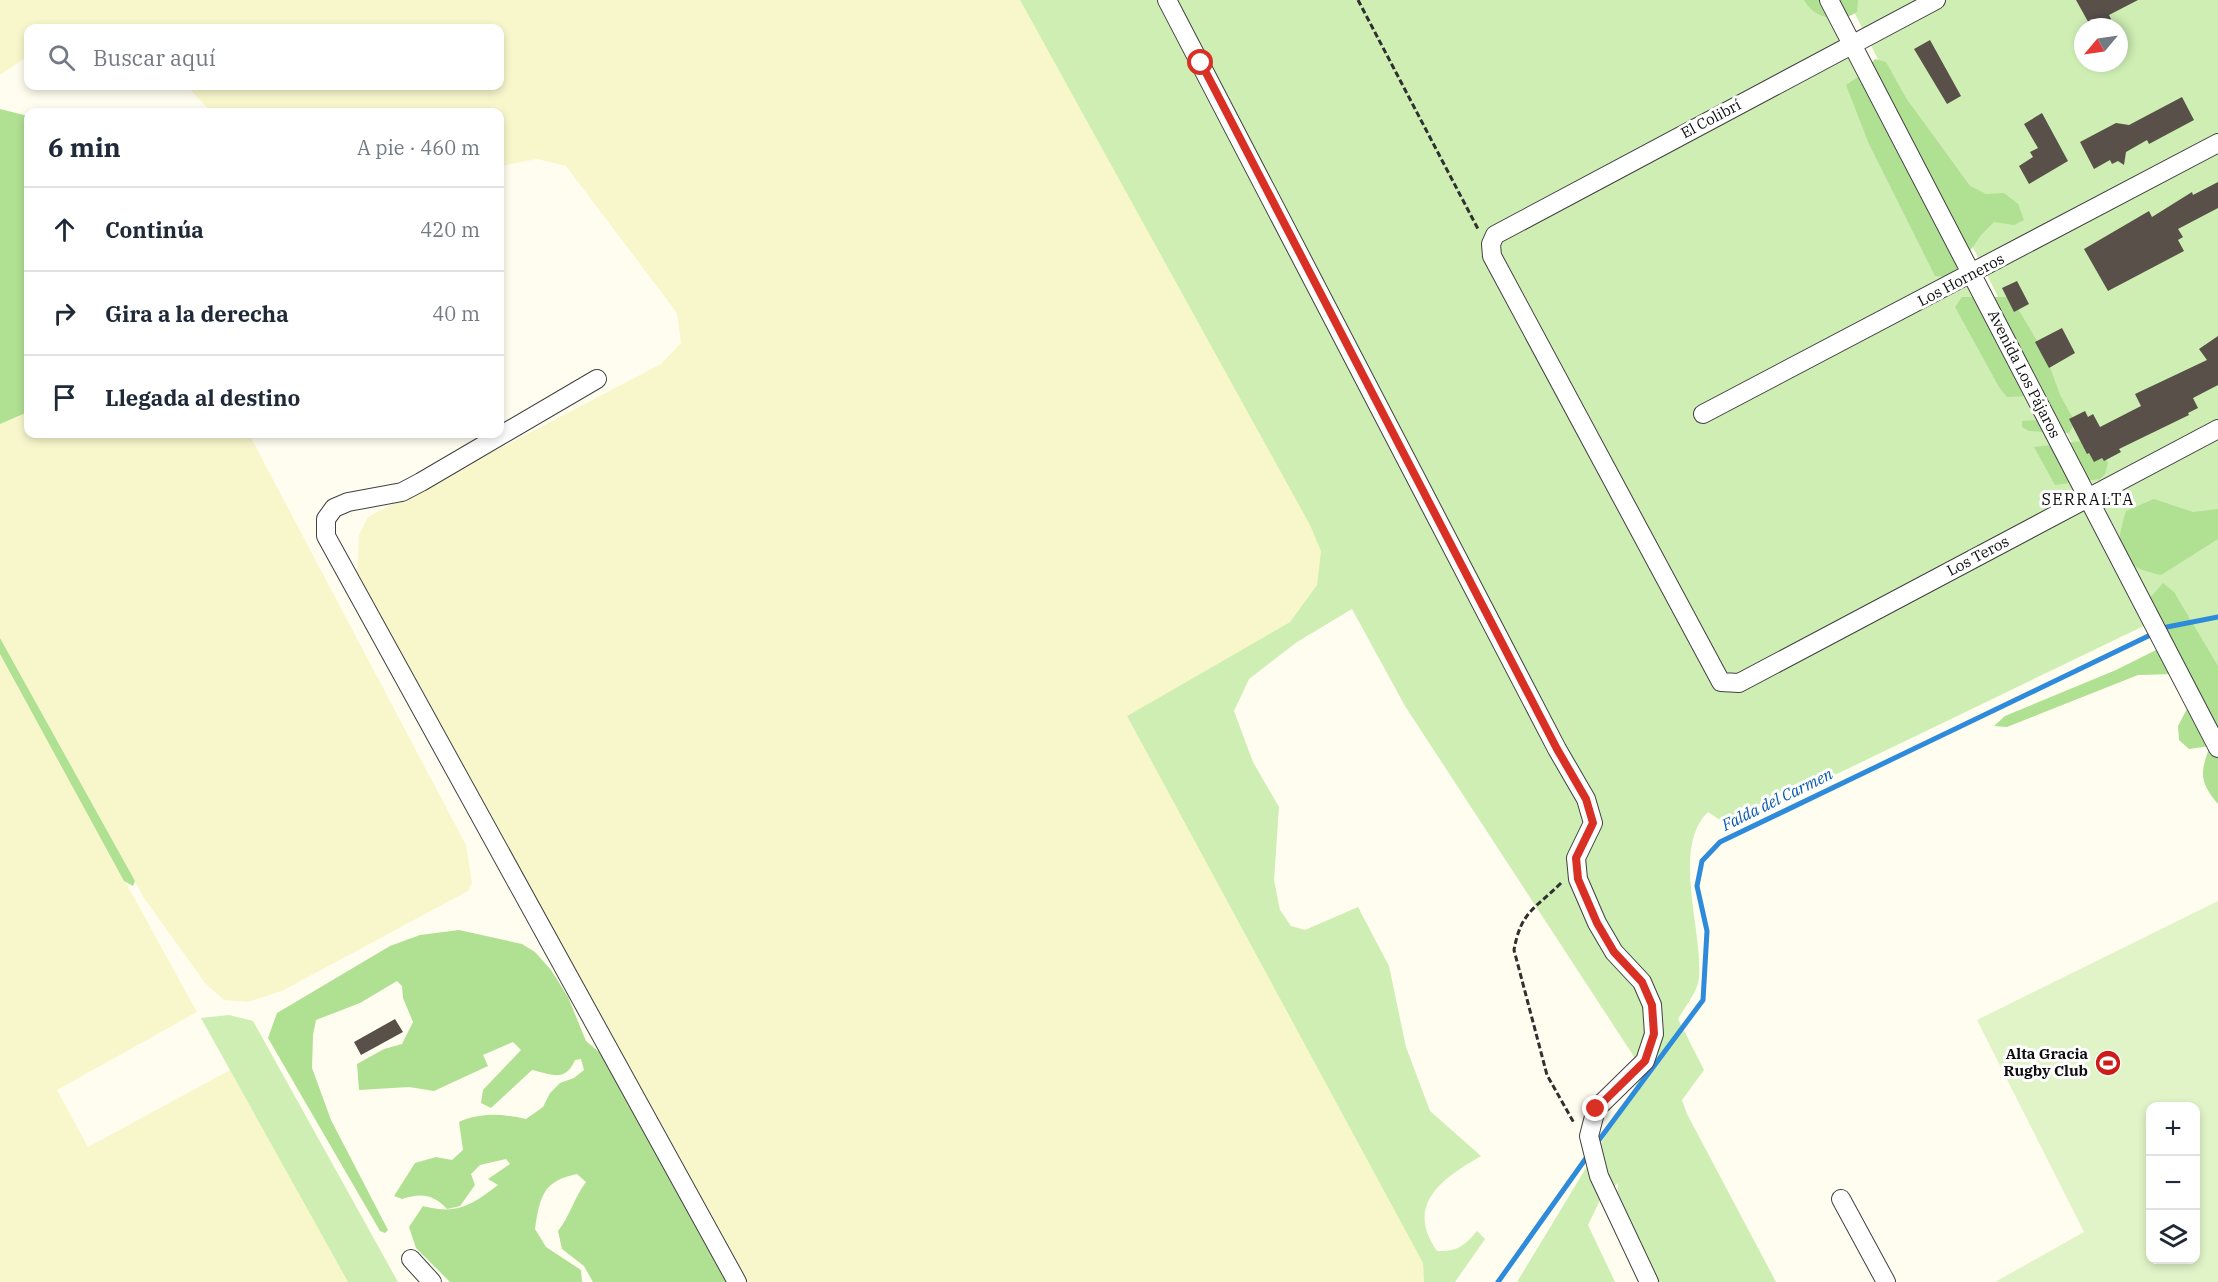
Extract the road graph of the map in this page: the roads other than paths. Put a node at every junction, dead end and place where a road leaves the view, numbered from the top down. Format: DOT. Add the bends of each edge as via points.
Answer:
graph roads {
  1 [pos="1167,0"];
  2 [pos="1829,0"];
  3 [pos="1936,0"];
  4 [pos="1852,44"];
  5 [pos="2218,143"];
  6 [pos="1972,274"];
  7 [pos="597,379"];
  8 [pos="1703,414"];
  9 [pos="2218,429"];
  10 [pos="504,434"];
  11 [pos="497,438"];
  12 [pos="2088,498"];
  13 [pos="1738,683"];
  14 [pos="2218,748"];
  15 [pos="1841,1199"];
  16 [pos="411,1259"];
  17 [pos="432,1282"];
  18 [pos="737,1282"];
  19 [pos="1649,1282"];
  20 [pos="1886,1282"];
  1 -- 19 [label="street" via="1586,799 1593,823 1576,858 1578,879 1614,952 1642,982 1652,1005 1654,1034 1645,1061 1596,1109 1589,1136 1599,1176"];
  2 -- 4 [label="street, Avenida Los Pájaros"];
  3 -- 4 [label="street, El Colibrí"];
  4 -- 6 [label="street, Avenida Los Pájaros"];
  4 -- 13 [label="street, El Colibrí" via="1495,235 1491,250 1721,682"];
  5 -- 6 [label="street, Los Horneros"];
  6 -- 8 [label="street, Los Horneros"];
  6 -- 12 [label="street, Avenida Los Pájaros"];
  7 -- 10 [label="street"];
  9 -- 12 [label="street, Los Teros"];
  11 -- 18 [label="street" via="402,492 334,508 326,519 326,536"];
  12 -- 13 [label="street, Los Teros"];
  12 -- 14 [label="street, Avenida Los Pájaros"];
  15 -- 20 [label="street"];
  16 -- 17 [label="street"];
}
